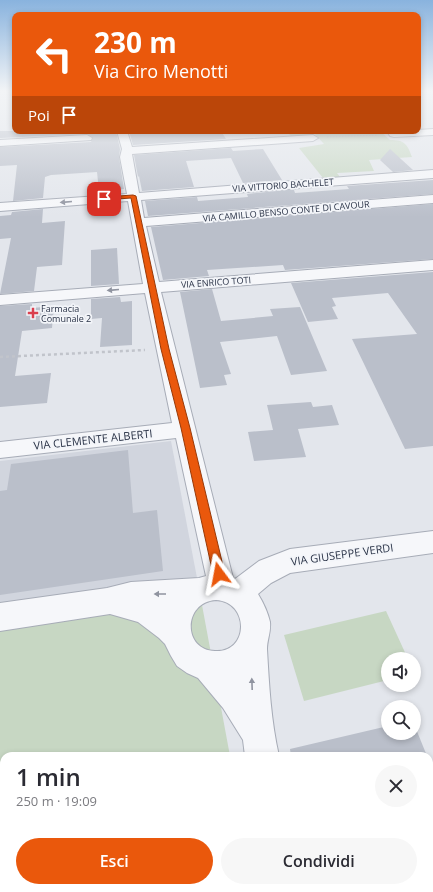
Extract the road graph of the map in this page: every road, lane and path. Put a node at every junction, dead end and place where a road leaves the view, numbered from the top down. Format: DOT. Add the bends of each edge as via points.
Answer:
graph roads {
  1 [pos="123,134"];
  2 [pos="366,134"];
  3 [pos="87,138"];
  4 [pos="313,138"];
  5 [pos="0,143"];
  6 [pos="127,150"];
  7 [pos="433,174"];
  8 [pos="133,196"];
  9 [pos="433,199"];
  10 [pos="0,207"];
  11 [pos="138,223"];
  12 [pos="433,265"];
  13 [pos="152,287"];
  14 [pos="0,300"];
  15 [pos="165,349"];
  16 [pos="0,357"];
  17 [pos="186,428"];
  18 [pos="0,450"];
  19 [pos="433,542"];
  20 [pos="220,591"];
  21 [pos="107,601"];
  22 [pos="0,617"];
  23 [pos="176,634"];
  24 [pos="252,643"];
  25 [pos="208,666"];
  26 [pos="260,746"];
  1 -- 6 [label="street"];
  2 -- 4 [label="path"];
  3 -- 5 [label="street"];
  4 -- 6 [label="street"];
  6 -- 8 [label="street"];
  7 -- 8 [label="street, VIA VITTORIO BACHELET"];
  8 -- 10 [label="street, VIA VITTORIO BACHELET, one-way"];
  8 -- 11 [label="street"];
  9 -- 11 [label="street, VIA CAMILLO BENSO CONTE DI CAVOUR"];
  11 -- 13 [label="street"];
  12 -- 13 [label="street, VIA ENRICO TOTI"];
  13 -- 14 [label="street, VIA ENRICO TOTI, one-way"];
  13 -- 15 [label="street"];
  15 -- 16 [label="path"];
  15 -- 17 [label="street"];
  17 -- 18 [label="street, VIA CLEMENTE ALBERTI"];
  17 -- 20 [label="street"];
  19 -- 20 [label="street, VIA GIUSEPPE VERDI" via="290,561"];
  20 -- 21 [label="street, one-way" via="131,595"];
  20 -- 23 [label="street" via="188,598 180,609 176,621"];
  20 -- 24 [label="street" via="248,603 255,619 256,631"];
  21 -- 22 [label="street"];
  21 -- 23 [label="street" via="145,610"];
  23 -- 25 [label="street" via="185,652 195,661"];
  24 -- 25 [label="street" via="245,654 234,662 222,666"];
  26 -- 24 [label="street, one-way" via="253,697"];
  25 -- 26 [label="street" via="234,697"];
}
